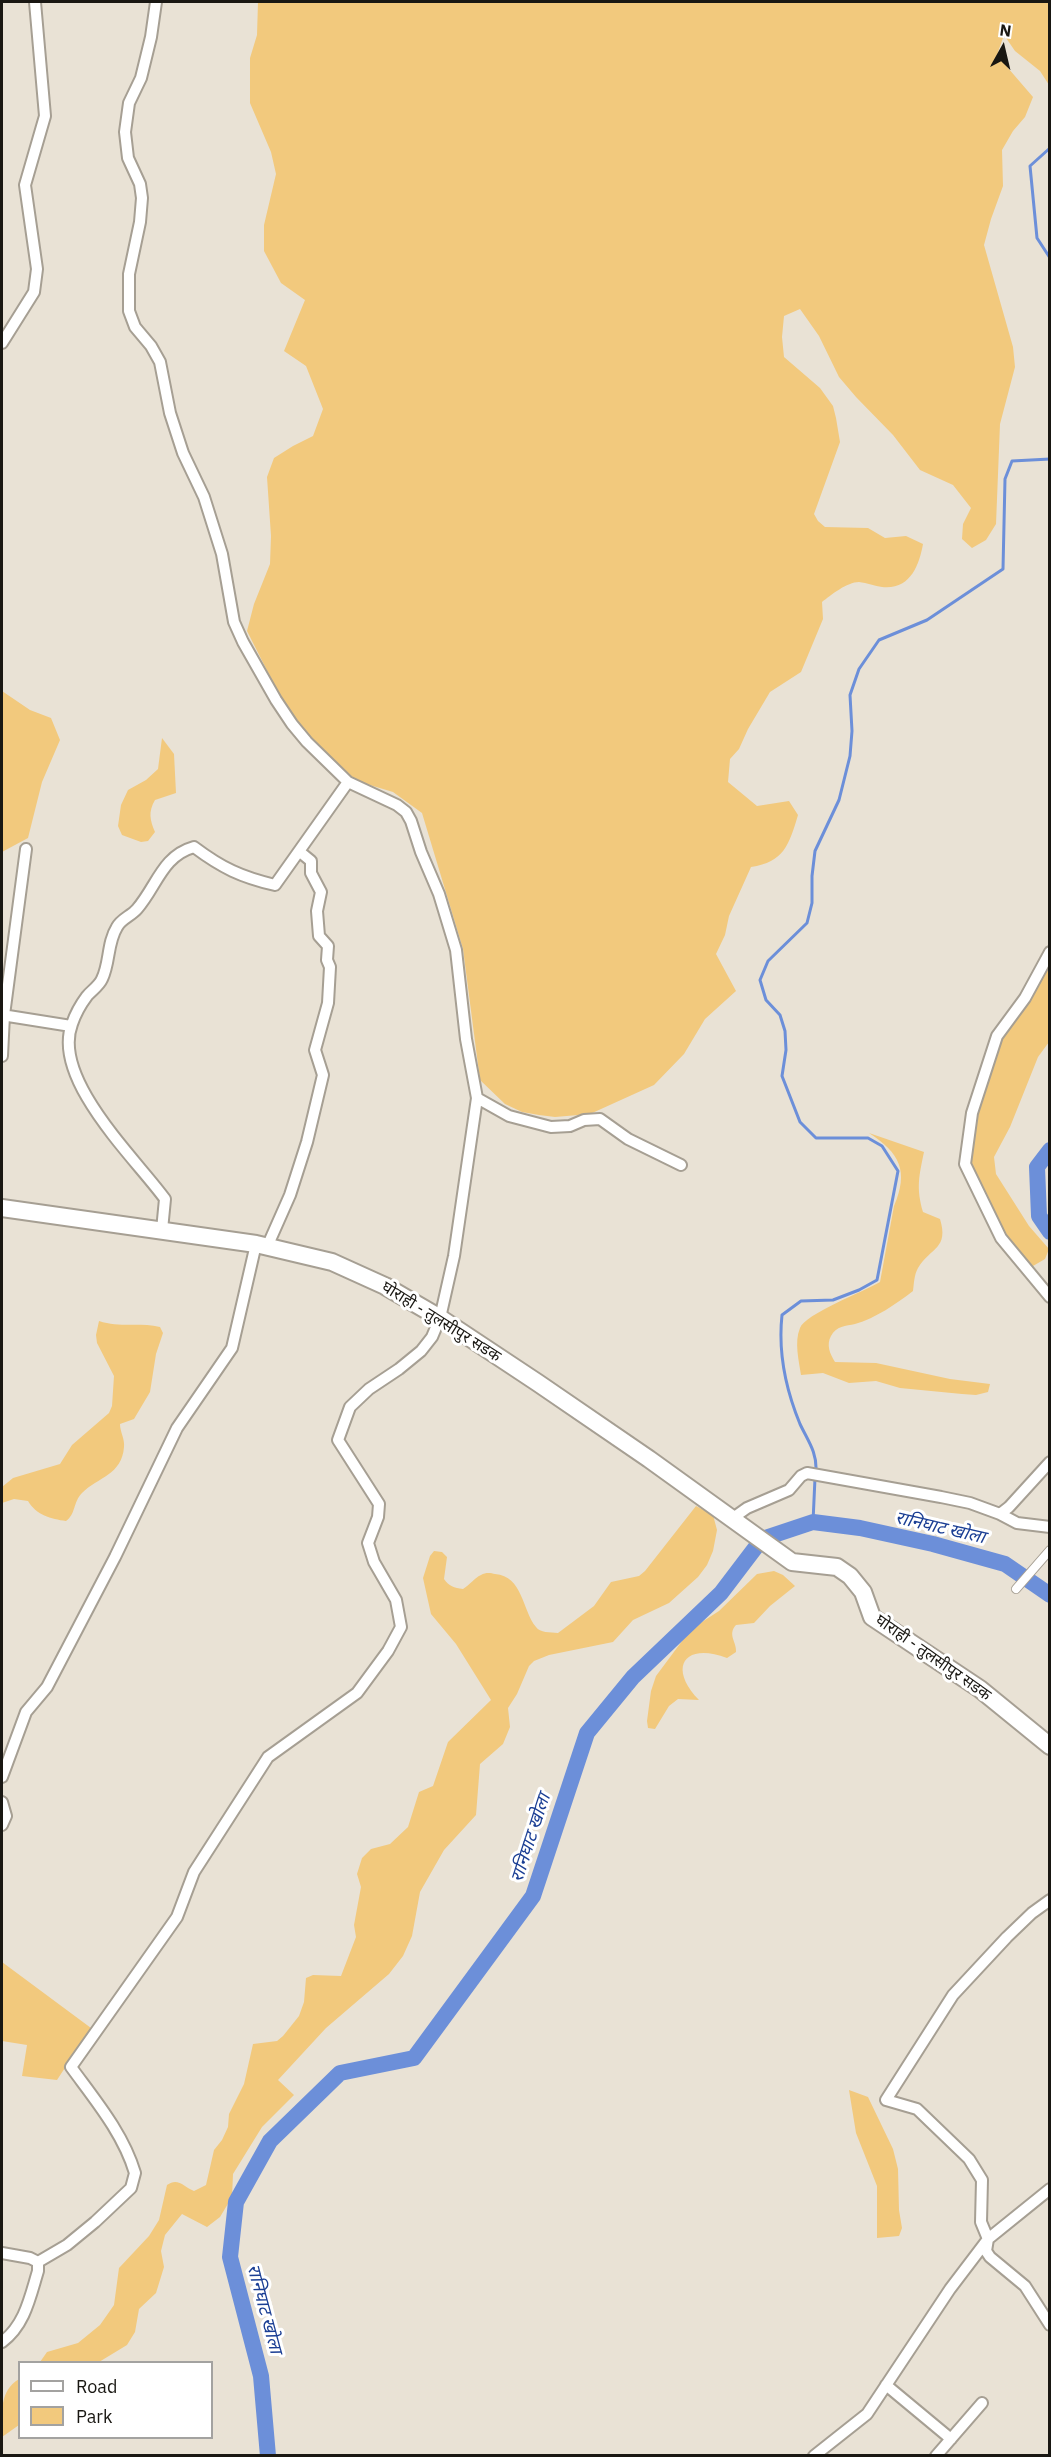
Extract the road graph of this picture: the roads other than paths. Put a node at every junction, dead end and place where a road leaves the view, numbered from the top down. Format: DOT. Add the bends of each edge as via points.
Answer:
graph roads {
  1 [pos="35,2"];
  2 [pos="156,2"];
  3 [pos="2,343"];
  4 [pos="348,782"];
  5 [pos="26,849"];
  6 [pos="300,852"];
  7 [pos="1050,952"];
  8 [pos="3,1015"];
  9 [pos="71,1026"];
  10 [pos="2,1056"];
  11 [pos="477,1098"];
  12 [pos="681,1165"];
  13 [pos="2,1208"];
  14 [pos="162,1230"];
  15 [pos="261,1245"];
  16 [pos="1050,1297"];
  17 [pos="440,1318"];
  18 [pos="1050,1462"];
  19 [pos="1000,1514"];
  20 [pos="732,1518"];
  21 [pos="1049,1528"];
  22 [pos="1050,1550"];
  23 [pos="1016,1588"];
  24 [pos="1050,1746"];
  25 [pos="2,1777"];
  26 [pos="2,1802"];
  27 [pos="2,1825"];
  28 [pos="1050,1900"];
  29 [pos="1050,2189"];
  30 [pos="987,2239"];
  31 [pos="2,2253"];
  32 [pos="38,2262"];
  33 [pos="1050,2325"];
  34 [pos="2,2342"];
  35 [pos="886,2385"];
  36 [pos="982,2403"];
  37 [pos="951,2439"];
  38 [pos="813,2456"];
  39 [pos="936,2456"];
  1 -- 3 [label="street" via="45,116 26,185 37,269 34,292"];
  2 -- 4 [label="street" via="151,37 141,78 129,104 125,132 128,158 142,198 129,274 129,311 135,327 160,362 170,413 204,497 222,554 234,622 243,642 292,724"];
  4 -- 6 [label="street"];
  4 -- 11 [label="street" via="397,805 411,820 440,894 456,950"];
  5 -- 8 [label="street"];
  6 -- 9 [label="street" via="275,885 243,877 194,847 178,852 136,910 118,925 102,980 86,998"];
  6 -- 15 [label="street" via="311,861 311,873 321,891 317,911 319,936 328,946 328,1003 315,1050 323,1075 290,1195"];
  7 -- 16 [label="street" via="1025,998 997,1036 972,1113 965,1164 1001,1238"];
  8 -- 9 [label="street"];
  8 -- 10 [label="street"];
  9 -- 14 [label="street" via="71,1058 85,1095 110,1134 165,1199"];
  11 -- 12 [label="street" via="508,1116 551,1127 600,1119 628,1139"];
  11 -- 17 [label="street" via="454,1256"];
  13 -- 14 [label="main road, घोराही - तुलसीपुर सडक"];
  14 -- 15 [label="main road, घोराही - तुलसीपुर सडक"];
  15 -- 17 [label="main road, घोराही - तुलसीपुर सडक" via="349,1269"];
  15 -- 25 [label="street" via="232,1348 177,1428 47,1686 26,1712"];
  17 -- 20 [label="main road, घोराही - तुलसीपुर सडक"];
  17 -- 32 [label="street" via="421,1351 350,1407 338,1440 379,1504 368,1543 396,1600 401,1627 357,1693 268,1757 194,1872 177,1917 70,2067 114,2128 135,2173 131,2187 95,2222"];
  18 -- 19 [label="street"];
  19 -- 20 [label="street" via="970,1503 807,1473 789,1490"];
  19 -- 21 [label="street" via="1017,1523"];
  20 -- 24 [label="main road, घोराही - तुलसीपुर सडक" via="792,1562 837,1566 864,1592 872,1617 980,1689"];
  22 -- 23 [label="street"];
  26 -- 27 [label="street" via="6,1816"];
  28 -- 30 [label="street" via="1015,1929 953,1995 886,2100 917,2109 969,2159 982,2180 981,2222"];
  29 -- 30 [label="street"];
  30 -- 33 [label="street" via="990,2257 1025,2286"];
  30 -- 35 [label="street"];
  31 -- 32 [label="street"];
  32 -- 34 [label="street" via="21,2322"];
  35 -- 37 [label="street"];
  35 -- 38 [label="street" via="867,2414"];
  36 -- 37 [label="street"];
  37 -- 39 [label="street"];
}
